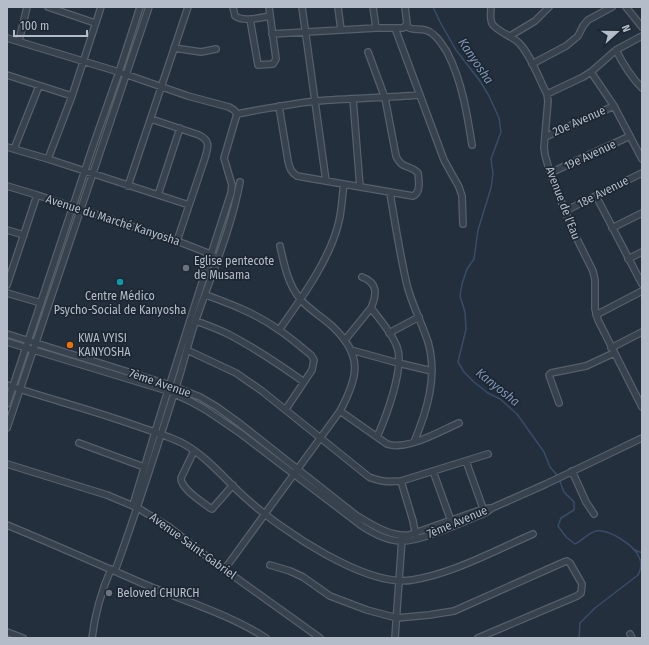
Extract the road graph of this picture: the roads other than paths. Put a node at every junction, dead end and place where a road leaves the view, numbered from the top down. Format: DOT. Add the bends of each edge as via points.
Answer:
graph roads {
  1 [pos="27,7"];
  2 [pos="48,7"];
  3 [pos="101,7"];
  4 [pos="140,7"];
  5 [pos="149,7"];
  6 [pos="188,7"];
  7 [pos="233,7"];
  8 [pos="269,7"];
  9 [pos="302,7"];
  10 [pos="338,7"];
  11 [pos="373,7"];
  12 [pos="405,7"];
  13 [pos="491,7"];
  14 [pos="549,7"];
  15 [pos="612,7"];
  16 [pos="626,7"];
  17 [pos="64,10"];
  18 [pos="270,16"];
  19 [pos="250,19"];
  20 [pos="95,22"];
  21 [pos="406,26"];
  22 [pos="642,27"];
  23 [pos="376,28"];
  24 [pos="395,28"];
  25 [pos="341,30"];
  26 [pos="306,32"];
  27 [pos="272,34"];
  28 [pos="510,36"];
  29 [pos="642,36"];
  30 [pos="7,38"];
  31 [pos="19,41"];
  32 [pos="174,48"];
  33 [pos="216,49"];
  34 [pos="616,50"];
  35 [pos="368,52"];
  36 [pos="83,61"];
  37 [pos="532,64"];
  38 [pos="119,72"];
  39 [pos="591,72"];
  40 [pos="7,75"];
  41 [pos="126,75"];
  42 [pos="39,86"];
  43 [pos="162,87"];
  44 [pos="642,88"];
  45 [pos="547,94"];
  46 [pos="420,95"];
  47 [pos="72,96"];
  48 [pos="385,98"];
  49 [pos="353,99"];
  50 [pos="316,101"];
  51 [pos="280,106"];
  52 [pos="614,106"];
  53 [pos="237,114"];
  54 [pos="151,119"];
  55 [pos="180,128"];
  56 [pos="630,136"];
  57 [pos="545,137"];
  58 [pos="472,145"];
  59 [pos="7,147"];
  60 [pos="14,149"];
  61 [pos="48,159"];
  62 [pos="642,159"];
  63 [pos="85,171"];
  64 [pos="92,173"];
  65 [pos="550,173"];
  66 [pos="642,173"];
  67 [pos="326,181"];
  68 [pos="240,182"];
  69 [pos="344,184"];
  70 [pos="7,186"];
  71 [pos="128,186"];
  72 [pos="360,187"];
  73 [pos="390,193"];
  74 [pos="37,195"];
  75 [pos="158,195"];
  76 [pos="596,196"];
  77 [pos="189,205"];
  78 [pos="74,207"];
  79 [pos="80,209"];
  80 [pos="565,212"];
  81 [pos="642,213"];
  82 [pos="463,224"];
  83 [pos="612,228"];
  84 [pos="7,230"];
  85 [pos="24,235"];
  86 [pos="177,241"];
  87 [pos="280,246"];
  88 [pos="642,252"];
  89 [pos="211,254"];
  90 [pos="218,257"];
  91 [pos="628,259"];
  92 [pos="362,277"];
  93 [pos="642,284"];
  94 [pos="7,285"];
  95 [pos="642,291"];
  96 [pos="7,293"];
  97 [pos="206,295"];
  98 [pos="301,300"];
  99 [pos="41,303"];
  100 [pos="371,308"];
  101 [pos="596,315"];
  102 [pos="419,317"];
  103 [pos="196,321"];
  104 [pos="279,330"];
  105 [pos="642,332"];
  106 [pos="389,333"];
  107 [pos="7,334"];
  108 [pos="29,340"];
  109 [pos="345,340"];
  110 [pos="7,342"];
  111 [pos="36,343"];
  112 [pos="26,347"];
  113 [pos="33,349"];
  114 [pos="187,350"];
  115 [pos="351,350"];
  116 [pos="612,350"];
  117 [pos="398,363"];
  118 [pos="432,371"];
  119 [pos="304,382"];
  120 [pos="170,385"];
  121 [pos="10,386"];
  122 [pos="176,387"];
  123 [pos="20,390"];
  124 [pos="168,391"];
  125 [pos="174,393"];
  126 [pos="640,398"];
  127 [pos="559,403"];
  128 [pos="7,404"];
  129 [pos="642,407"];
  130 [pos="286,409"];
  131 [pos="340,411"];
  132 [pos="459,423"];
  133 [pos="7,428"];
  134 [pos="158,433"];
  135 [pos="322,437"];
  136 [pos="377,437"];
  137 [pos="642,438"];
  138 [pos="414,442"];
  139 [pos="79,443"];
  140 [pos="194,451"];
  141 [pos="488,454"];
  142 [pos="466,461"];
  143 [pos="7,464"];
  144 [pos="144,467"];
  145 [pos="298,468"];
  146 [pos="433,471"];
  147 [pos="571,472"];
  148 [pos="294,474"];
  149 [pos="401,481"];
  150 [pos="233,485"];
  151 [pos="135,506"];
  152 [pos="484,511"];
  153 [pos="264,513"];
  154 [pos="594,514"];
  155 [pos="451,521"];
  156 [pos="7,525"];
  157 [pos="533,534"];
  158 [pos="416,536"];
  159 [pos="402,538"];
  160 [pos="270,565"];
  161 [pos="113,570"];
  162 [pos="224,570"];
  163 [pos="399,582"];
  164 [pos="397,618"];
  165 [pos="7,632"];
  166 [pos="23,638"];
  167 [pos="92,638"];
  168 [pos="266,638"];
  169 [pos="320,638"];
  170 [pos="395,638"];
  171 [pos="478,638"];
  1 -- 31 [label="street"];
  2 -- 17 [label="street"];
  3 -- 20 [label="street"];
  4 -- 38 [label="street"];
  5 -- 41 [label="street"];
  6 -- 32 [label="street"];
  7 -- 19 [label="street" via="235,16"];
  8 -- 18 [label="street"];
  9 -- 26 [label="street"];
  10 -- 25 [label="street"];
  11 -- 23 [label="street"];
  12 -- 21 [label="street"];
  13 -- 28 [label="street, Avenue de l'Eau" via="492,24"];
  14 -- 28 [label="street" via="535,21"];
  15 -- 37 [label="street" via="588,20 578,36 566,46"];
  16 -- 22 [label="street"];
  17 -- 20 [label="street"];
  18 -- 19 [label="street"];
  18 -- 27 [label="street"];
  19 -- 27 [label="street" via="258,65 275,62"];
  20 -- 36 [label="street"];
  21 -- 24 [label="street"];
  21 -- 58 [label="street" via="433,33 443,45 456,72 466,108"];
  23 -- 24 [label="street"];
  23 -- 25 [label="street"];
  24 -- 46 [label="street"];
  25 -- 26 [label="street"];
  26 -- 27 [label="street"];
  26 -- 50 [label="street"];
  28 -- 37 [label="street, Avenue de l'Eau" via="520,44"];
  29 -- 34 [label="street"];
  30 -- 31 [label="street"];
  31 -- 36 [label="street"];
  32 -- 33 [label="street" via="201,52"];
  32 -- 43 [label="street"];
  34 -- 39 [label="street"];
  34 -- 44 [label="street" via="623,65"];
  35 -- 48 [label="street"];
  36 -- 38 [label="street"];
  36 -- 47 [label="street"];
  37 -- 45 [label="street, Avenue de l'Eau"];
  38 -- 41 [label="street"];
  38 -- 63 [label="street"];
  39 -- 45 [label="street"];
  39 -- 52 [label="street"];
  40 -- 42 [label="street"];
  41 -- 43 [label="street"];
  41 -- 64 [label="street"];
  42 -- 47 [label="street"];
  42 -- 60 [label="street"];
  43 -- 53 [label="street" via="229,107"];
  43 -- 54 [label="street"];
  45 -- 57 [label="street, Avenue de l'Eau"];
  46 -- 48 [label="street"];
  46 -- 82 [label="street" via="444,160 462,196"];
  47 -- 61 [label="street"];
  48 -- 49 [label="street"];
  48 -- 73 [label="street" via="396,156 403,166 415,170 419,177 416,195"];
  49 -- 50 [label="street"];
  49 -- 72 [label="street"];
  50 -- 51 [label="street"];
  50 -- 67 [label="street"];
  51 -- 53 [label="street"];
  51 -- 67 [label="street" via="290,170 297,176"];
  52 -- 56 [label="street"];
  52 -- 57 [label="street, 20e Avenue"];
  53 -- 89 [label="street" via="224,158 232,185 231,193"];
  54 -- 55 [label="street"];
  54 -- 71 [label="street"];
  55 -- 75 [label="street"];
  55 -- 77 [label="street" via="204,138 208,148"];
  56 -- 62 [label="street"];
  56 -- 65 [label="street, 19e Avenue"];
  57 -- 65 [label="street, Avenue de l'Eau" via="544,155"];
  59 -- 60 [label="street"];
  60 -- 61 [label="street"];
  61 -- 63 [label="street"];
  63 -- 64 [label="street"];
  63 -- 78 [label="street"];
  64 -- 71 [label="street"];
  64 -- 79 [label="street"];
  65 -- 80 [label="street, Avenue de l'Eau"];
  66 -- 76 [label="street, 18e Avenue"];
  67 -- 69 [label="street"];
  68 -- 90 [label="street"];
  69 -- 72 [label="street"];
  69 -- 98 [label="street" via="334,237"];
  70 -- 74 [label="street, Avenue du Marché Kanyosha"];
  71 -- 75 [label="street"];
  72 -- 73 [label="street"];
  73 -- 102 [label="street" via="408,286"];
  74 -- 78 [label="street, Avenue du Marché Kanyosha"];
  74 -- 85 [label="street"];
  75 -- 77 [label="street"];
  76 -- 80 [label="street, 18e Avenue"];
  76 -- 83 [label="street"];
  77 -- 86 [label="street"];
  78 -- 79 [label="street, Avenue du Marché Kanyosha"];
  78 -- 99 [label="street"];
  79 -- 86 [label="street, Avenue du Marché Kanyosha"];
  79 -- 111 [label="street"];
  80 -- 101 [label="street, Avenue de l'Eau" via="593,271"];
  81 -- 83 [label="street"];
  83 -- 91 [label="street"];
  84 -- 85 [label="street"];
  85 -- 94 [label="street"];
  86 -- 89 [label="street, Avenue du Marché Kanyosha"];
  87 -- 98 [label="street" via="288,276"];
  88 -- 91 [label="street"];
  89 -- 90 [label="street, Avenue du Marché Kanyosha"];
  89 -- 120 [label="street"];
  90 -- 97 [label="street"];
  91 -- 93 [label="street"];
  92 -- 100 [label="street" via="369,279 375,289"];
  95 -- 101 [label="street"];
  96 -- 99 [label="street"];
  97 -- 103 [label="street"];
  97 -- 104 [label="street" via="232,304"];
  98 -- 104 [label="street"];
  98 -- 109 [label="street"];
  99 -- 108 [label="street"];
  100 -- 106 [label="street"];
  100 -- 109 [label="street"];
  101 -- 116 [label="street, Avenue de l'Eau"];
  102 -- 106 [label="street"];
  102 -- 118 [label="street" via="428,343"];
  103 -- 114 [label="street"];
  103 -- 119 [label="street" via="246,344"];
  104 -- 119 [label="street" via="312,356 314,365"];
  105 -- 116 [label="street"];
  106 -- 117 [label="street" via="398,348"];
  107 -- 108 [label="street, 7ème Avenue"];
  108 -- 111 [label="street, 7ème Avenue"];
  108 -- 112 [label="street"];
  109 -- 115 [label="street"];
  110 -- 112 [label="street, 7ème Avenue"];
  111 -- 113 [label="street"];
  111 -- 120 [label="street, 7ème Avenue"];
  112 -- 113 [label="street, 7ème Avenue"];
  112 -- 121 [label="street"];
  113 -- 123 [label="street"];
  113 -- 124 [label="street, 7ème Avenue"];
  114 -- 122 [label="street"];
  114 -- 130 [label="street" via="236,373"];
  115 -- 117 [label="street"];
  115 -- 131 [label="street" via="355,361 355,374 352,388"];
  116 -- 126 [label="street, Avenue de l'Eau"];
  116 -- 127 [label="street" via="586,366 551,373 549,375"];
  117 -- 118 [label="street"];
  117 -- 136 [label="street" via="393,392"];
  118 -- 138 [label="street" via="428,403"];
  119 -- 130 [label="street"];
  120 -- 122 [label="street, 7ème Avenue"];
  120 -- 124 [label="street"];
  121 -- 123 [label="street"];
  121 -- 128 [label="street"];
  122 -- 125 [label="street"];
  122 -- 145 [label="street, 7ème Avenue" via="217,407"];
  123 -- 133 [label="street"];
  123 -- 134 [label="street"];
  124 -- 125 [label="street, 7ème Avenue"];
  124 -- 134 [label="street"];
  125 -- 134 [label="street"];
  125 -- 148 [label="street, 7ème Avenue" via="206,410"];
  126 -- 129 [label="street, Avenue de l'Eau"];
  130 -- 135 [label="street"];
  131 -- 135 [label="street"];
  131 -- 136 [label="street"];
  132 -- 138 [label="street"];
  134 -- 140 [label="street"];
  134 -- 144 [label="street"];
  134 -- 151 [label="street"];
  135 -- 145 [label="street"];
  135 -- 149 [label="street" via="370,477 379,481"];
  136 -- 138 [label="street" via="393,446"];
  137 -- 147 [label="street, 7ème Avenue"];
  139 -- 144 [label="street"];
  140 -- 150 [label="street"];
  140 -- 150 [label="street" via="180,478 184,488 212,509"];
  141 -- 142 [label="street"];
  142 -- 146 [label="street"];
  142 -- 152 [label="street"];
  143 -- 151 [label="street, Avenue Saint-Gabriel"];
  144 -- 151 [label="street"];
  145 -- 148 [label="street"];
  145 -- 159 [label="street, 7ème Avenue" via="357,516"];
  146 -- 149 [label="street"];
  146 -- 155 [label="street"];
  147 -- 152 [label="street, 7ème Avenue"];
  147 -- 154 [label="street"];
  148 -- 153 [label="street"];
  148 -- 159 [label="street, 7ème Avenue" via="377,535 389,540"];
  149 -- 158 [label="street"];
  150 -- 153 [label="street"];
  151 -- 161 [label="street"];
  151 -- 162 [label="street, Avenue Saint-Gabriel" via="169,526"];
  152 -- 155 [label="street, 7ème Avenue"];
  152 -- 158 [label="street, 7ème Avenue"];
  153 -- 162 [label="street"];
  153 -- 163 [label="street" via="319,551 366,572"];
  155 -- 158 [label="street, 7ème Avenue"];
  156 -- 161 [label="street"];
  157 -- 163 [label="street" via="447,571"];
  158 -- 159 [label="street, 7ème Avenue"];
  159 -- 163 [label="street"];
  160 -- 164 [label="street" via="303,577 330,596"];
  161 -- 167 [label="street" via="102,589"];
  161 -- 168 [label="street" via="230,619"];
  162 -- 169 [label="street, Avenue Saint-Gabriel"];
  163 -- 164 [label="street"];
  164 -- 170 [label="street"];
  164 -- 171 [label="street" via="454,611 564,562 570,563 582,584 581,593"];
  165 -- 166 [label="street"];
}
